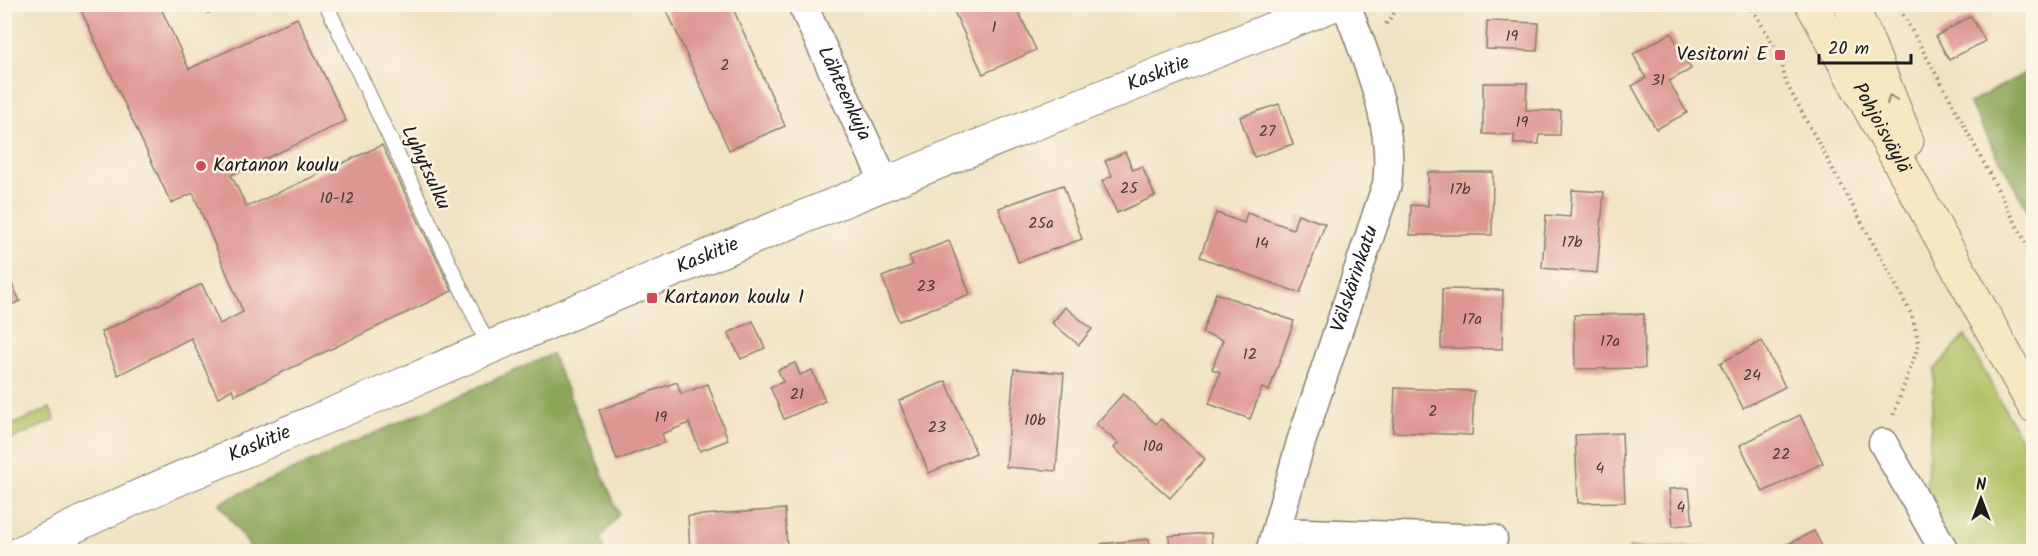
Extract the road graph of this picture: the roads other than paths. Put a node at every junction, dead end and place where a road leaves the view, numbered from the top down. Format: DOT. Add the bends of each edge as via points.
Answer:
graph roads {
  1 [pos="326,4"];
  2 [pos="802,4"];
  3 [pos="1335,4"];
  4 [pos="1346,4"];
  5 [pos="1812,4"];
  6 [pos="1850,4"];
  7 [pos="885,183"];
  8 [pos="1950,251"];
  9 [pos="489,347"];
  10 [pos="2034,406"];
  11 [pos="1883,443"];
  12 [pos="1493,539"];
  13 [pos="1273,542"];
  14 [pos="32,549"];
  15 [pos="1945,552"];
  1 -- 9 [label="lane, Lyhytsulku"];
  2 -- 7 [label="street, Lähteenkuja"];
  3 -- 7 [label="street, Kaskitie"];
  4 -- 13 [label="street, Välskärinkatu" via="1376,85 1390,162 1387,184 1301,442"];
  5 -- 8 [label="main road, Pohjoisväylä"];
  8 -- 6 [label="main road, Pohjoisväylä, one-way"];
  7 -- 9 [label="street, Kaskitie"];
  8 -- 10 [label="main road, Pohjoisväylä"];
  9 -- 14 [label="street, Kaskitie"];
  11 -- 15 [label="street"];
  12 -- 13 [label="street"];
}
